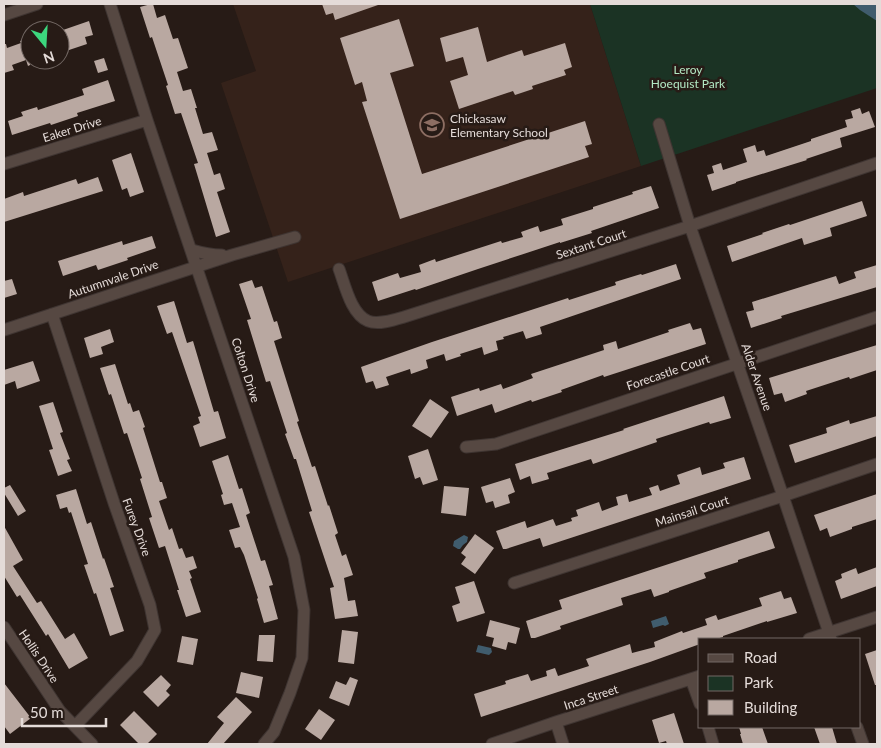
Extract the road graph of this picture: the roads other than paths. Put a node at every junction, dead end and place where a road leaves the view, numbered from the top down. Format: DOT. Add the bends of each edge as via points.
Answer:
graph roads {
  1 [pos="37,4"];
  2 [pos="110,4"];
  3 [pos="4,15"];
  4 [pos="147,120"];
  5 [pos="659,124"];
  6 [pos="877,163"];
  7 [pos="4,164"];
  8 [pos="690,226"];
  9 [pos="295,238"];
  10 [pos="192,250"];
  11 [pos="232,255"];
  12 [pos="197,266"];
  13 [pos="339,269"];
  14 [pos="52,314"];
  15 [pos="877,317"];
  16 [pos="4,330"];
  17 [pos="738,363"];
  18 [pos="466,447"];
  19 [pos="877,464"];
  20 [pos="783,496"];
  21 [pos="514,583"];
  22 [pos="877,616"];
  23 [pos="4,627"];
  24 [pos="830,636"];
  25 [pos="816,638"];
  26 [pos="696,678"];
  27 [pos="698,691"];
  28 [pos="556,722"];
  29 [pos="75,726"];
  30 [pos="708,728"];
  31 [pos="857,728"];
  32 [pos="92,744"];
  33 [pos="264,744"];
  34 [pos="492,744"];
  35 [pos="563,744"];
  36 [pos="714,744"];
  37 [pos="862,744"];
  1 -- 3 [label="street"];
  2 -- 4 [label="street, Colton Drive"];
  4 -- 7 [label="street, Eaker Drive"];
  4 -- 10 [label="street, Colton Drive"];
  5 -- 8 [label="street, Alder Avenue"];
  6 -- 8 [label="street, Sextant Court"];
  8 -- 13 [label="street, Sextant Court" via="384,322 369,322 357,312"];
  8 -- 17 [label="street, Alder Avenue"];
  9 -- 11 [label="street, Autumnvale Drive"];
  10 -- 11 [label="street, Autumnvale Drive"];
  10 -- 12 [label="street, Colton Drive"];
  11 -- 12 [label="street, Autumnvale Drive"];
  12 -- 14 [label="street, Autumnvale Drive"];
  12 -- 33 [label="street, Colton Drive" via="294,557 304,610 302,658 274,732"];
  14 -- 16 [label="street, Autumnvale Drive"];
  14 -- 29 [label="street, Furey Drive" via="150,605 155,630 136,661"];
  15 -- 17 [label="street, Forecastle Court"];
  17 -- 18 [label="street, Forecastle Court" via="496,444"];
  17 -- 20 [label="street, Alder Avenue"];
  19 -- 20 [label="street, Mainsail Court"];
  20 -- 21 [label="street, Mainsail Court"];
  20 -- 24 [label="street, Alder Avenue"];
  22 -- 24 [label="street"];
  23 -- 29 [label="street, Hollis Drive" via="60,711"];
  24 -- 25 [label="street"];
  26 -- 27 [label="street"];
  26 -- 28 [label="street, Inca Street"];
  28 -- 34 [label="street, Inca Street"];
  28 -- 35 [label="street"];
  29 -- 32 [label="street, Hollis Drive"];
  30 -- 36 [label="street"];
  31 -- 37 [label="street"];
}
